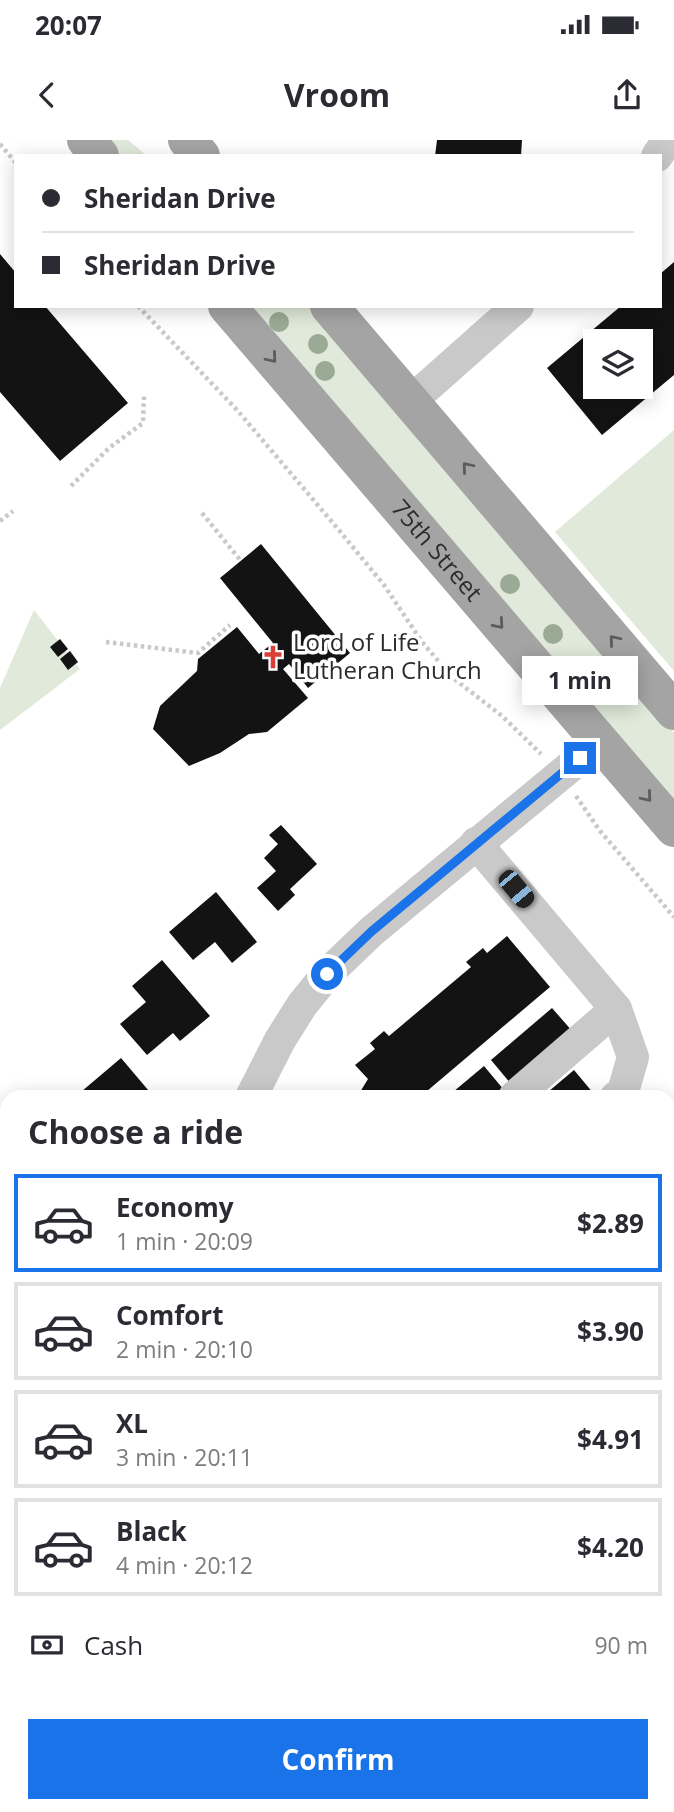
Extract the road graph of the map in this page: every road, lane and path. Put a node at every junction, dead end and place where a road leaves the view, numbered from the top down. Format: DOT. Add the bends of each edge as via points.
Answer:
graph roads {
  1 [pos="86,140"];
  2 [pos="187,140"];
  3 [pos="0,144"];
  4 [pos="98,154"];
  5 [pos="199,154"];
  6 [pos="14,161"];
  7 [pos="140,308"];
  8 [pos="230,308"];
  9 [pos="332,308"];
  10 [pos="516,308"];
  11 [pos="144,395"];
  12 [pos="411,401"];
  13 [pos="71,486"];
  14 [pos="13,512"];
  15 [pos="202,513"];
  16 [pos="0,521"];
  17 [pos="241,561"];
  18 [pos="230,625"];
  19 [pos="106,642"];
  20 [pos="671,703"];
  21 [pos="600,742"];
  22 [pos="543,756"];
  23 [pos="572,790"];
  24 [pos="674,828"];
  25 [pos="476,843"];
  26 [pos="674,917"];
  27 [pos="616,1009"];
  28 [pos="255,1090"];
  29 [pos="522,1090"];
  30 [pos="624,1090"];
  1 -- 4 [label="main road"];
  2 -- 5 [label="main road"];
  3 -- 6 [label="path"];
  7 -- 22 [label="path" via="237,410 338,529 453,678"];
  8 -- 21 [label="main road, 75th Street, one-way"];
  9 -- 12 [label="main road"];
  10 -- 12 [label="street"];
  11 -- 13 [label="path" via="143,423 108,448"];
  20 -- 12 [label="main road, one-way"];
  14 -- 16 [label="path"];
  15 -- 17 [label="path"];
  18 -- 19 [label="path" via="198,653"];
  21 -- 24 [label="main road, 75th Street, one-way"];
  21 -- 25 [label="street"];
  23 -- 26 [label="path" via="600,831"];
  25 -- 27 [label="street"];
  25 -- 28 [label="street" via="327,974 280,1040"];
  27 -- 29 [label="street"];
  27 -- 30 [label="street" via="633,1057"];
}
